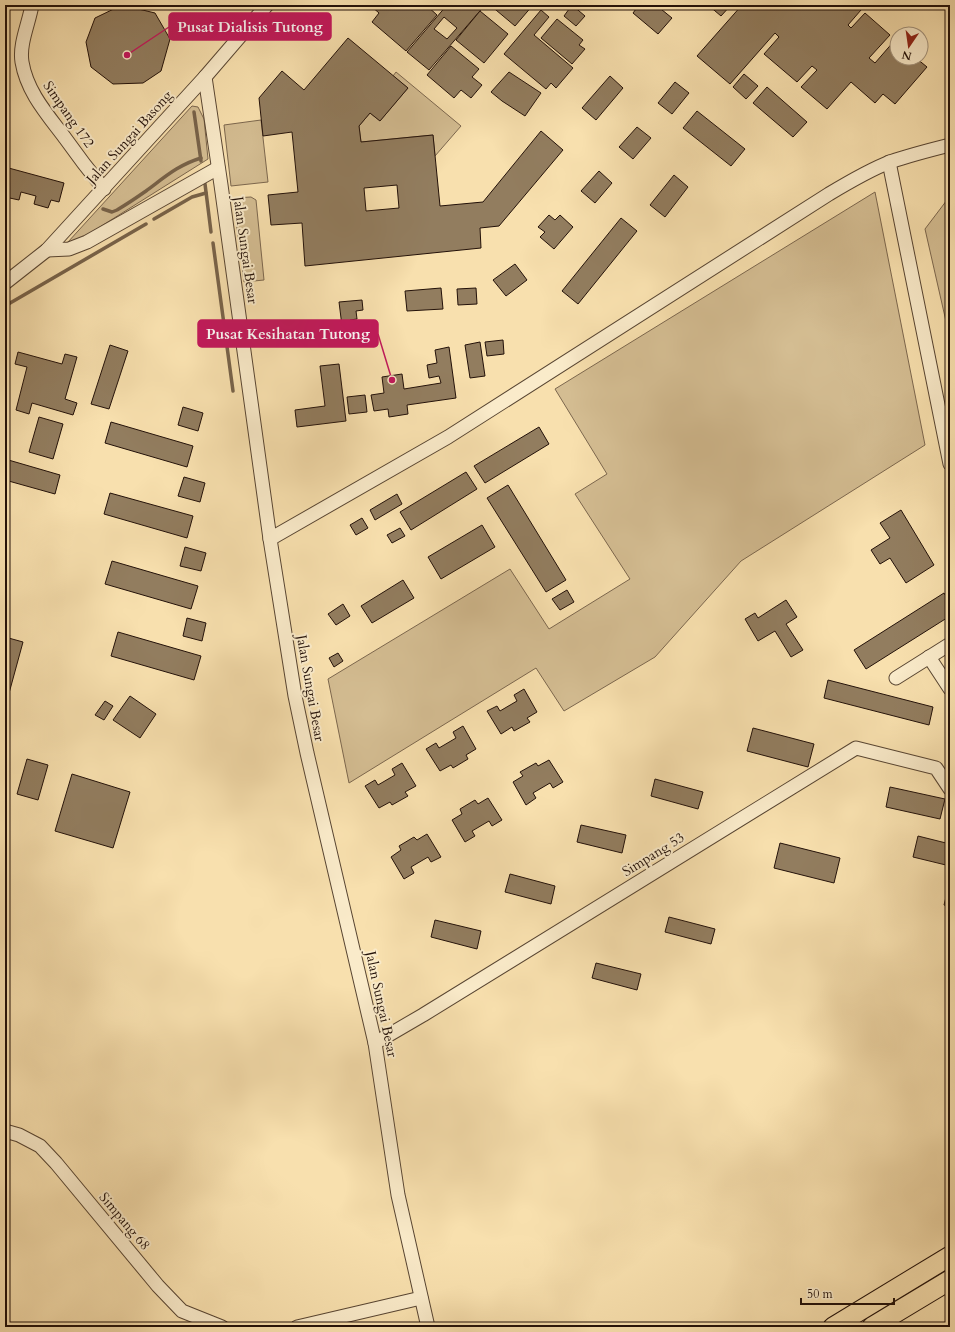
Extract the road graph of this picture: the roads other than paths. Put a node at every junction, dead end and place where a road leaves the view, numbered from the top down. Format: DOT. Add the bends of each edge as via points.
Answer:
graph roads {
  1 [pos="32,5"];
  2 [pos="267,5"];
  3 [pos="205,77"];
  4 [pos="950,145"];
  5 [pos="889,162"];
  6 [pos="218,168"];
  7 [pos="104,189"];
  8 [pos="47,250"];
  9 [pos="5,283"];
  10 [pos="950,464"];
  11 [pos="270,539"];
  12 [pos="950,644"];
  13 [pos="929,657"];
  14 [pos="896,678"];
  15 [pos="950,689"];
  16 [pos="950,789"];
  17 [pos="375,1043"];
  18 [pos="5,1131"];
  19 [pos="950,1256"];
  20 [pos="950,1280"];
  21 [pos="421,1298"];
  22 [pos="222,1327"];
  23 [pos="297,1327"];
  24 [pos="424,1327"];
  25 [pos="428,1327"];
  26 [pos="833,1327"];
  27 [pos="872,1327"];
  1 -- 7 [label="street, Simpang 172" via="23,41 22,61 27,80 36,100"];
  2 -- 3 [label="street, Jalan Sungai Basong"];
  3 -- 6 [label="street, Jalan Sungai Besar"];
  3 -- 7 [label="street, Jalan Sungai Basong"];
  4 -- 5 [label="street"];
  5 -- 10 [label="street"];
  5 -- 11 [label="street" via="830,194 448,437"];
  6 -- 8 [label="street" via="87,242 69,249"];
  6 -- 11 [label="street, Jalan Sungai Besar"];
  7 -- 8 [label="street, Jalan Sungai Basong"];
  8 -- 9 [label="street, Jalan Sungai Basong"];
  11 -- 17 [label="street, Jalan Sungai Besar" via="295,696"];
  12 -- 13 [label="street"];
  13 -- 14 [label="street"];
  13 -- 15 [label="street"];
  16 -- 17 [label="street, Simpang 53" via="936,768 856,748"];
  17 -- 21 [label="street, Jalan Sungai Besar" via="398,1195"];
  18 -- 22 [label="street, Simpang 68" via="40,1146 182,1311"];
  19 -- 26 [label="highway"];
  20 -- 27 [label="highway"];
  21 -- 23 [label="street"];
  21 -- 24 [label="street, Jalan Sungai Besar"];
  21 -- 25 [label="street, Jalan Sungai Besar"];
}
